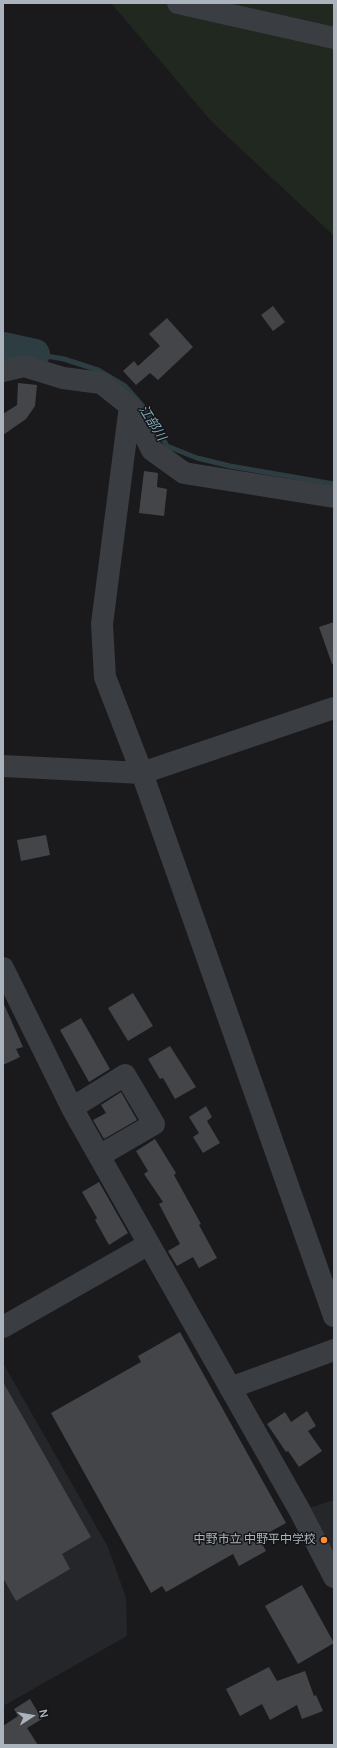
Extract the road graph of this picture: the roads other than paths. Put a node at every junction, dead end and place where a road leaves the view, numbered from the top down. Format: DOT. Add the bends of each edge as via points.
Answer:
graph roads {
  1 [pos="178,3"];
  2 [pos="334,38"];
  3 [pos="3,371"];
  4 [pos="130,406"];
  5 [pos="334,498"];
  6 [pos="334,708"];
  7 [pos="3,766"];
  8 [pos="142,773"];
  9 [pos="3,968"];
  10 [pos="10,1001"];
  11 [pos="72,1108"];
  12 [pos="99,1156"];
  13 [pos="149,1244"];
  14 [pos="334,1316"];
  15 [pos="3,1328"];
  16 [pos="334,1350"];
  17 [pos="230,1388"];
  18 [pos="334,1577"];
  1 -- 2 [label="street"];
  3 -- 4 [label="street" via="24,366 63,378 101,383"];
  4 -- 5 [label="street" via="152,450 184,473"];
  4 -- 8 [label="street" via="102,624 105,677"];
  6 -- 8 [label="street"];
  7 -- 8 [label="street"];
  8 -- 14 [label="street"];
  9 -- 10 [label="street"];
  10 -- 11 [label="street"];
  11 -- 12 [label="street"];
  11 -- 12 [label="street" via="125,1075 154,1124"];
  12 -- 13 [label="street"];
  13 -- 15 [label="street"];
  13 -- 17 [label="street"];
  16 -- 17 [label="street"];
  17 -- 18 [label="street" via="300,1511"];
}
